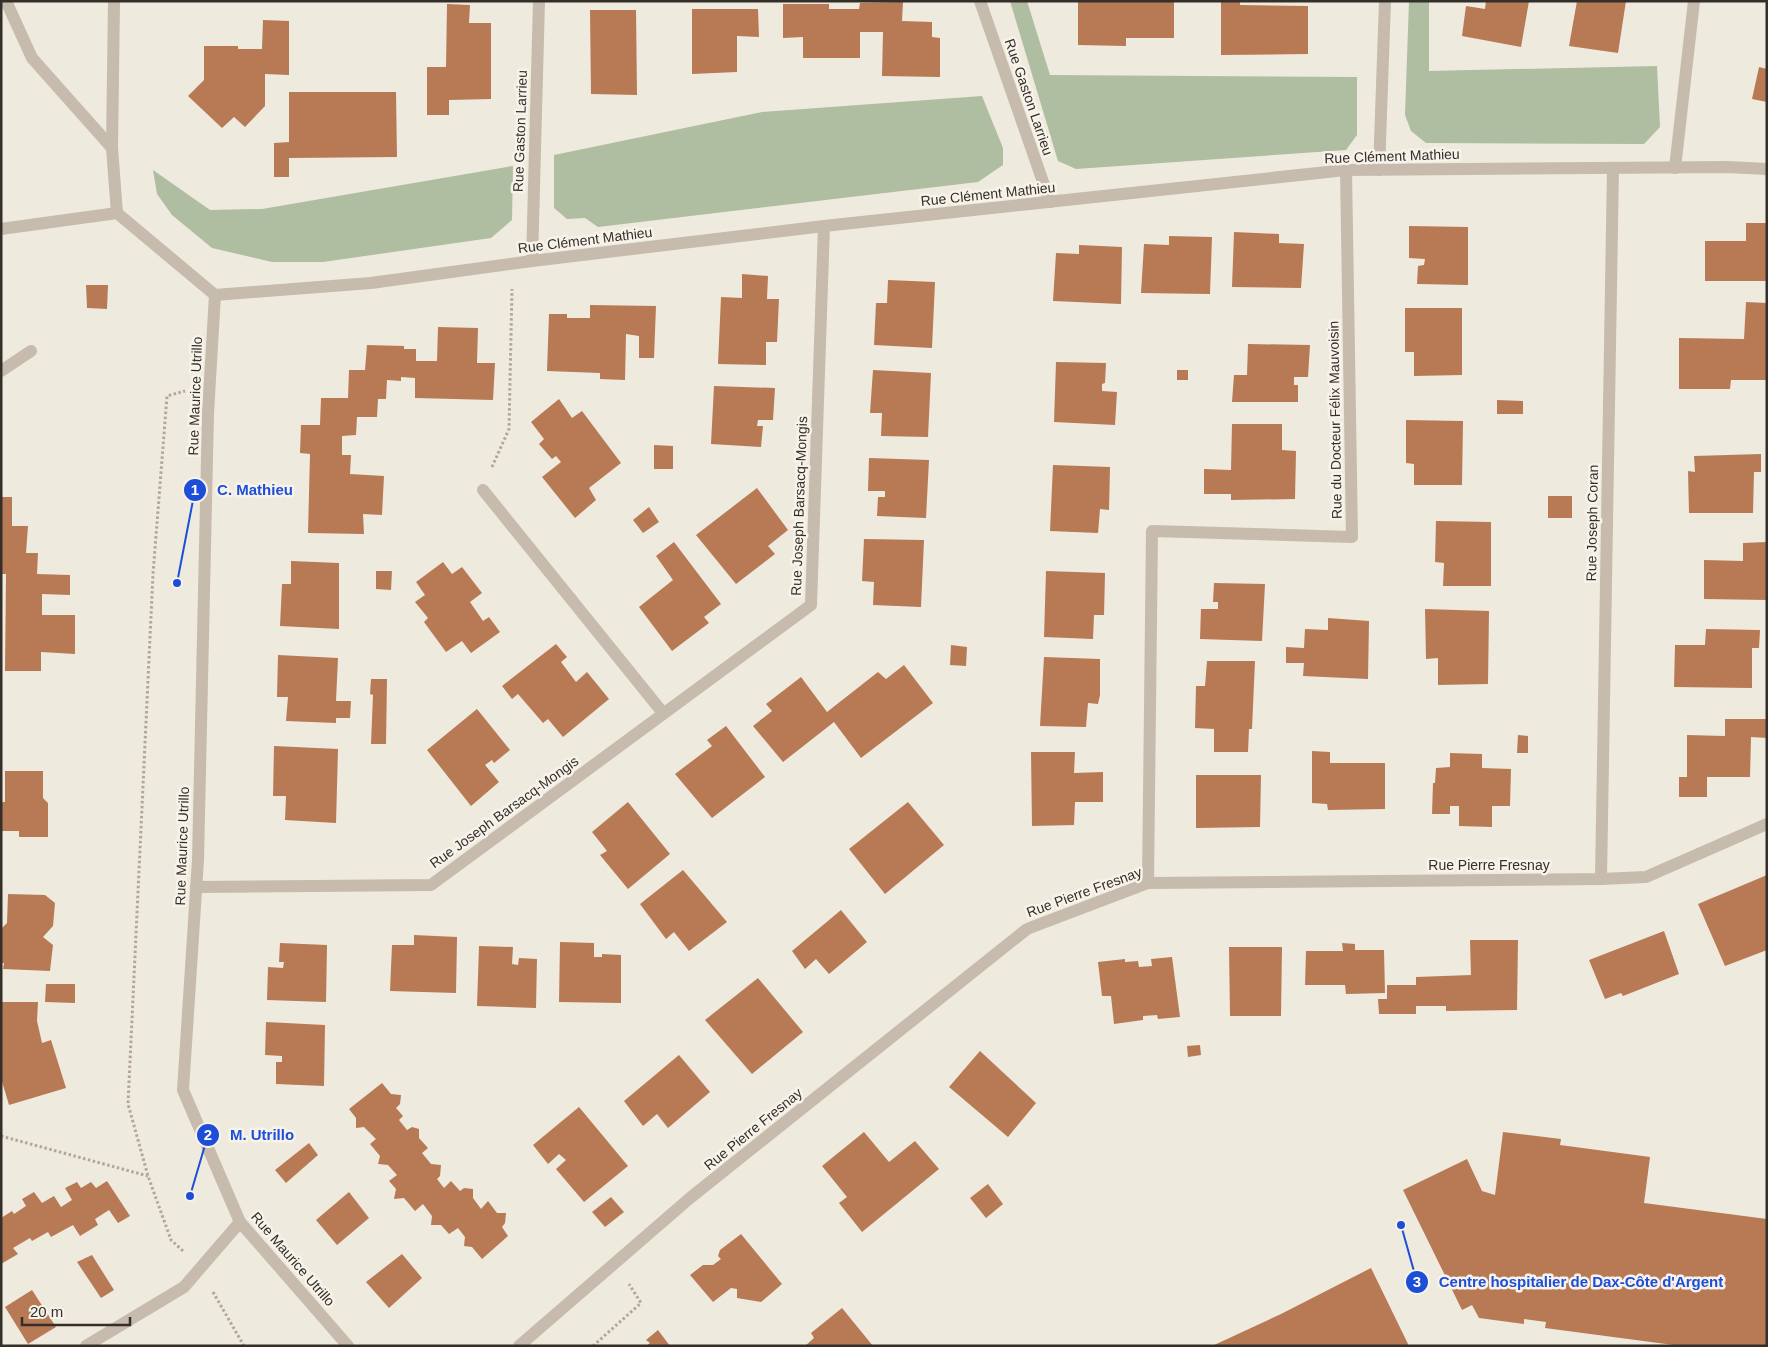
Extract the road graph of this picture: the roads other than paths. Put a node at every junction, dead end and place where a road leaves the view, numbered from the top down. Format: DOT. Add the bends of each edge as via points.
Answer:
graph roads {
  1 [pos="6,1"];
  2 [pos="114,1"];
  3 [pos="539,1"];
  4 [pos="980,1"];
  5 [pos="1385,1"];
  6 [pos="1694,1"];
  7 [pos="112,148"];
  8 [pos="1613,168"];
  9 [pos="1675,168"];
  10 [pos="1767,169"];
  11 [pos="1346,170"];
  12 [pos="1378,170"];
  13 [pos="1050,202"];
  14 [pos="117,213"];
  15 [pos="824,226"];
  16 [pos="1,229"];
  17 [pos="532,261"];
  18 [pos="215,295"];
  19 [pos="31,350"];
  20 [pos="1,371"];
  21 [pos="483,490"];
  22 [pos="664,713"];
  23 [pos="1767,824"];
  24 [pos="1601,879"];
  25 [pos="1148,883"];
  26 [pos="196,887"];
  27 [pos="240,1222"];
  28 [pos="86,1346"];
  29 [pos="348,1346"];
  30 [pos="519,1346"];
  1 -- 7 [label="street" via="32,58"];
  2 -- 7 [label="street"];
  3 -- 17 [label="street, Rue Gaston Larrieu"];
  4 -- 13 [label="street, Rue Gaston Larrieu"];
  5 -- 12 [label="street"];
  6 -- 9 [label="street"];
  7 -- 14 [label="street"];
  8 -- 9 [label="street, Rue Clément Mathieu"];
  8 -- 12 [label="street, Rue Clément Mathieu"];
  8 -- 24 [label="street, Rue Joseph Coran"];
  9 -- 10 [label="street, Rue Clément Mathieu"];
  11 -- 12 [label="street, Rue Clément Mathieu"];
  11 -- 13 [label="street, Rue Clément Mathieu"];
  11 -- 25 [label="street, Rue du Docteur Félix Mauvoisin" via="1352,537 1152,531"];
  13 -- 15 [label="street, Rue Clément Mathieu"];
  14 -- 16 [label="street"];
  14 -- 18 [label="street"];
  15 -- 17 [label="street, Rue Clément Mathieu"];
  15 -- 22 [label="street, Rue Joseph Barsacq-Mongis" via="811,605"];
  17 -- 18 [label="street, Rue Clément Mathieu" via="371,283"];
  18 -- 26 [label="street, Rue Maurice Utrillo" via="209,384"];
  19 -- 20 [label="street"];
  21 -- 22 [label="street"];
  22 -- 26 [label="street, Rue Joseph Barsacq-Mongis" via="432,885"];
  23 -- 24 [label="street, Rue Pierre Fresnay" via="1646,878"];
  24 -- 25 [label="street, Rue Pierre Fresnay"];
  25 -- 30 [label="street, Rue Pierre Fresnay" via="1027,929 690,1198"];
  26 -- 27 [label="street, Rue Maurice Utrillo" via="183,1090"];
  27 -- 28 [label="street" via="184,1287"];
  27 -- 29 [label="street, Rue Maurice Utrillo"];
}
